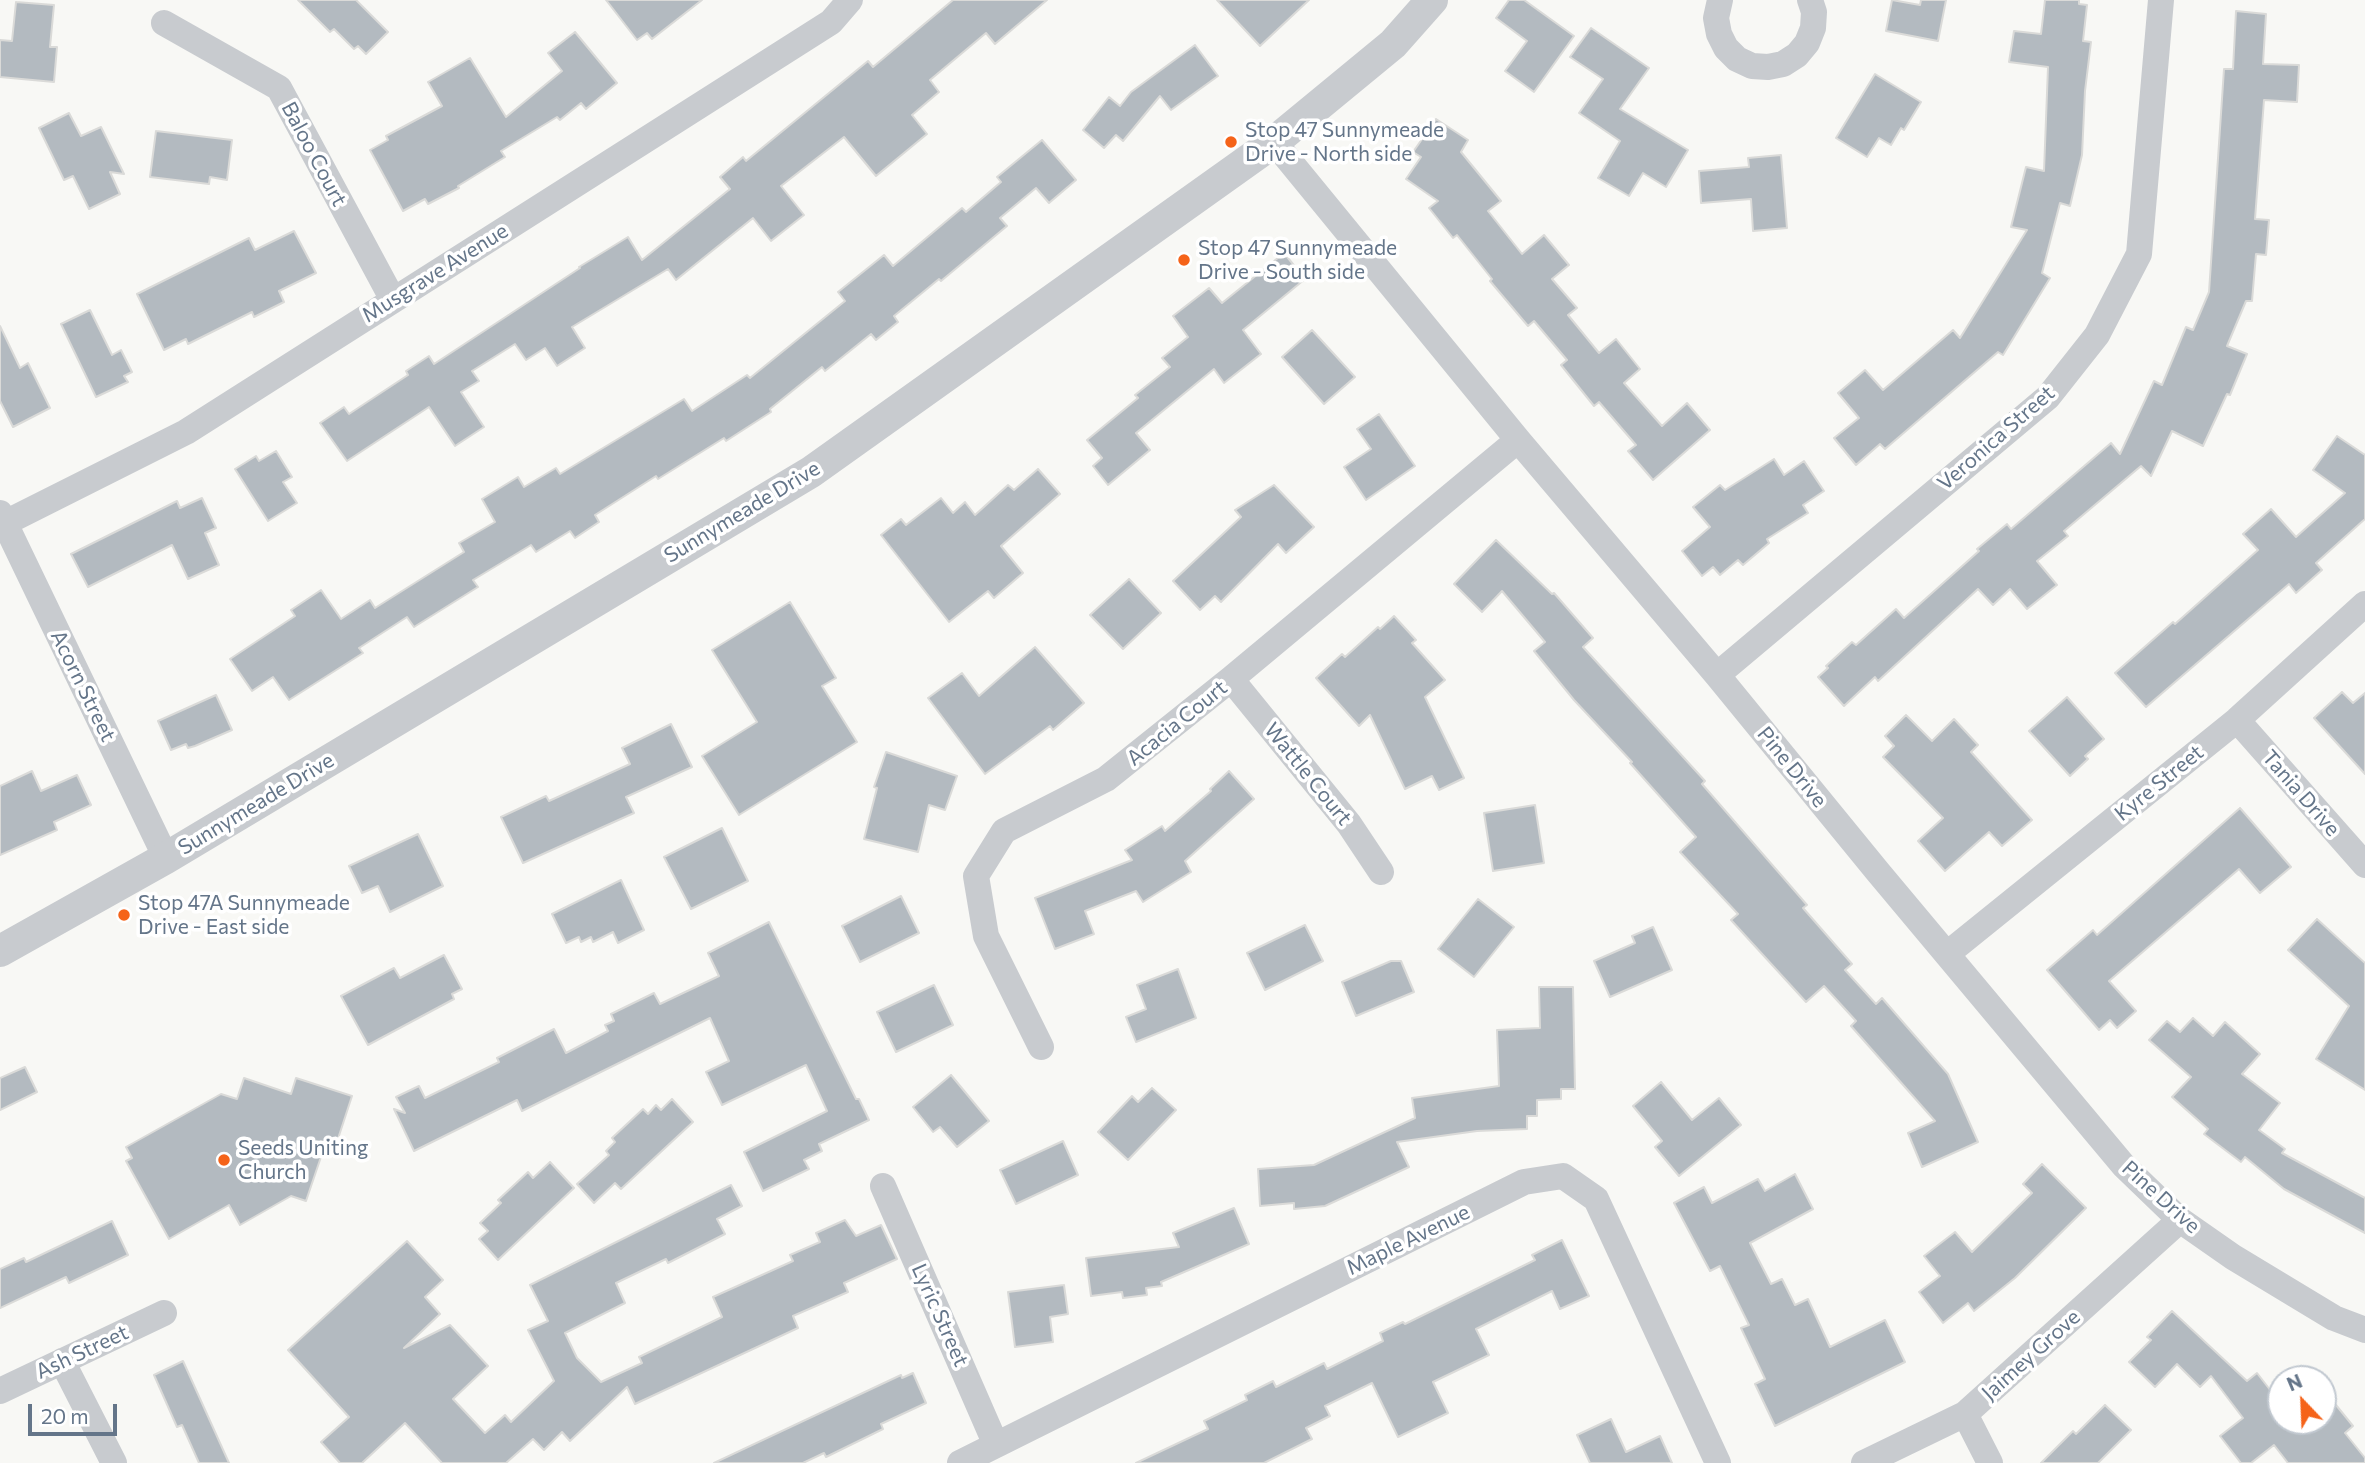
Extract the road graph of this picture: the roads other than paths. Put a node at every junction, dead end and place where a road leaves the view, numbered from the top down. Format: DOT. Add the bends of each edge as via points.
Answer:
graph roads {
  1 [pos="850,0"];
  2 [pos="1432,0"];
  3 [pos="1810,0"];
  4 [pos="2161,0"];
  5 [pos="1718,1"];
  6 [pos="164,23"];
  7 [pos="1274,142"];
  8 [pos="393,300"];
  9 [pos="1518,440"];
  10 [pos="2,518"];
  11 [pos="2365,604"];
  12 [pos="1717,675"];
  13 [pos="1231,679"];
  14 [pos="2237,720"];
  15 [pos="166,858"];
  16 [pos="2365,865"];
  17 [pos="1381,872"];
  18 [pos="0,951"];
  19 [pos="1947,954"];
  20 [pos="1041,1047"];
  21 [pos="883,1186"];
  22 [pos="2180,1220"];
  23 [pos="164,1313"];
  24 [pos="2365,1330"];
  25 [pos="62,1361"];
  26 [pos="0,1391"];
  27 [pos="1965,1414"];
  28 [pos="996,1445"];
  29 [pos="114,1463"];
  30 [pos="960,1463"];
  31 [pos="1718,1463"];
  32 [pos="1864,1463"];
  33 [pos="1990,1463"];
  1 -- 8 [label="street, Musgrave Avenue" via="831,22"];
  2 -- 7 [label="street, Sunnymeade Drive" via="1393,44"];
  3 -- 5 [label="street" via="1813,28 1807,43 1783,64 1768,67 1752,66 1726,48 1717,26"];
  4 -- 12 [label="street, Veronica Street" via="2139,254 2097,335 2048,397"];
  6 -- 8 [label="street, Baloo Court" via="279,88"];
  7 -- 9 [label="street, Pine Drive"];
  7 -- 15 [label="street, Sunnymeade Drive" via="811,472"];
  8 -- 10 [label="street, Musgrave Avenue" via="186,432"];
  9 -- 12 [label="street, Pine Drive"];
  9 -- 13 [label="street, Acacia Court"];
  10 -- 15 [label="street, Acorn Street"];
  11 -- 14 [label="street, Kyre Street"];
  12 -- 19 [label="street, Pine Drive"];
  13 -- 17 [label="street, Wattle Court" via="1349,824"];
  13 -- 20 [label="street, Acacia Court" via="1106,779 1004,831 976,876 986,936"];
  14 -- 16 [label="street, Tania Drive"];
  14 -- 19 [label="street, Kyre Street"];
  15 -- 18 [label="street, Sunnymeade Drive"];
  19 -- 22 [label="street, Pine Drive" via="2124,1166"];
  21 -- 28 [label="street, Lyric Street"];
  22 -- 24 [label="street, Pine Drive" via="2300,1298"];
  22 -- 27 [label="street, Jaimey Grove"];
  23 -- 25 [label="street, Ash Street"];
  25 -- 26 [label="street, Ash Street"];
  25 -- 29 [label="street"];
  27 -- 32 [label="street, Jaimey Grove"];
  27 -- 33 [label="street"];
  28 -- 30 [label="street, Maple Avenue"];
  28 -- 31 [label="street, Maple Avenue" via="1524,1182 1563,1176 1596,1199"];
}
